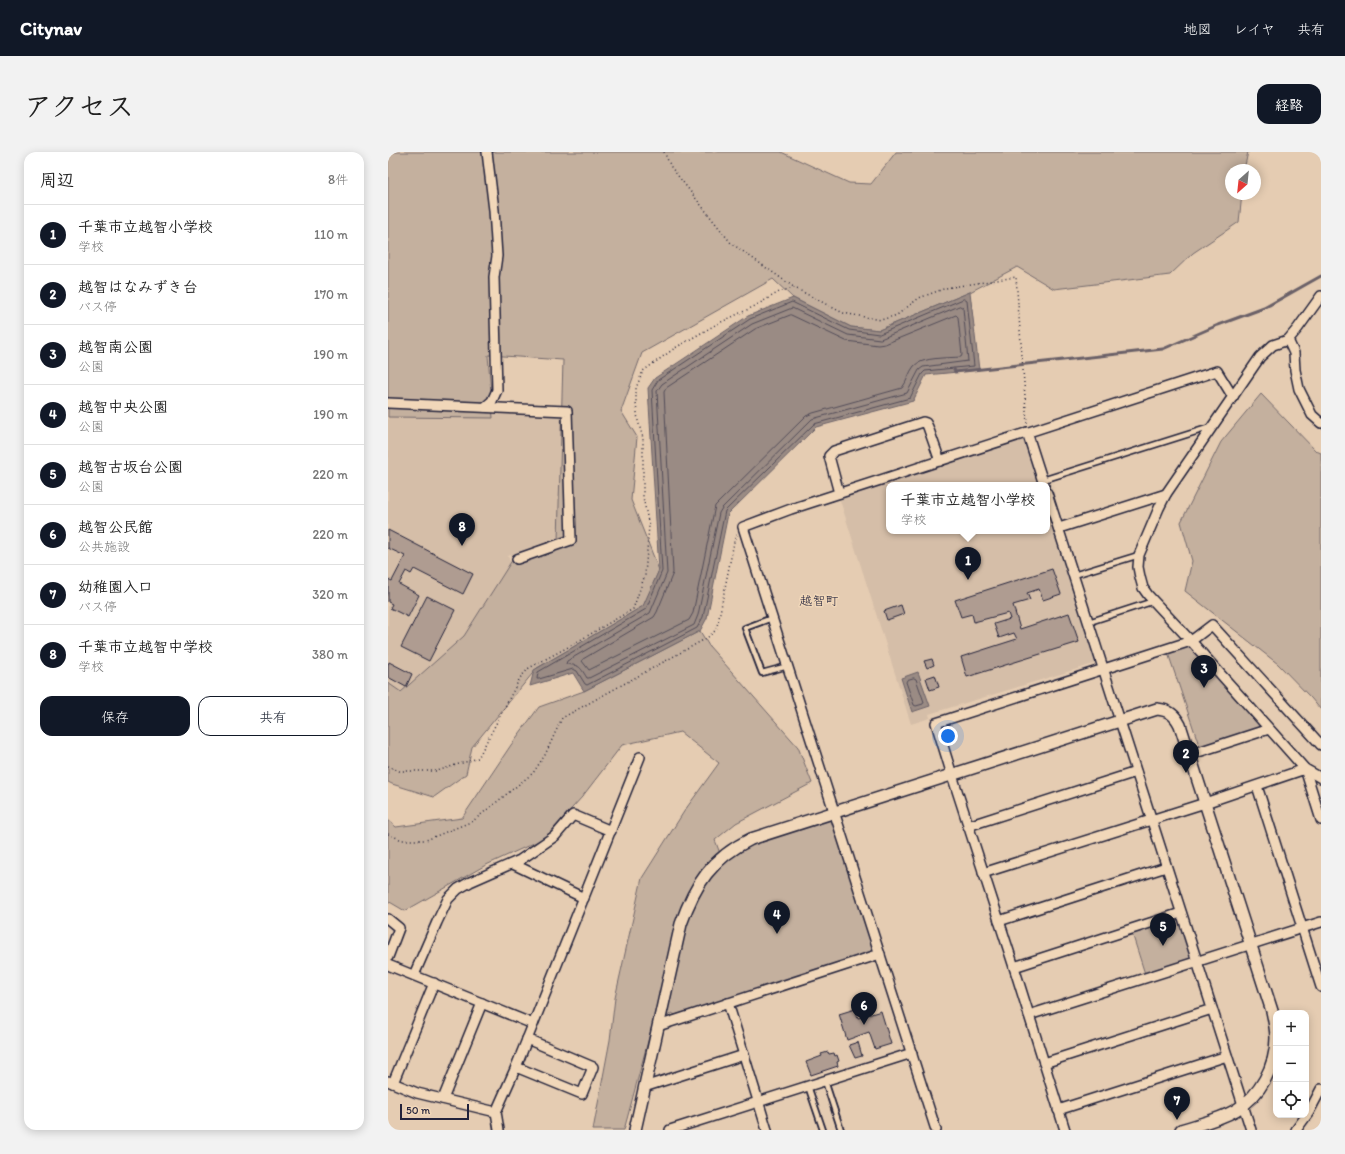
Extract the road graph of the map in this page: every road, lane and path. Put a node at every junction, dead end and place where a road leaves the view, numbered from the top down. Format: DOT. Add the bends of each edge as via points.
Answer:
graph roads {
  1 [pos="487,152"];
  2 [pos="664,152"];
  3 [pos="795,288"];
  4 [pos="1321,296"];
  5 [pos="1288,340"];
  6 [pos="1233,398"];
  7 [pos="388,403"];
  8 [pos="485,407"];
  9 [pos="1321,423"];
  10 [pos="1214,426"];
  11 [pos="1027,432"];
  12 [pos="940,461"];
  13 [pos="1044,482"];
  14 [pos="1047,482"];
  15 [pos="839,493"];
  16 [pos="1166,494"];
  17 [pos="1050,502"];
  18 [pos="743,527"];
  19 [pos="1059,528"];
  20 [pos="1139,555"];
  21 [pos="517,559"];
  22 [pos="1074,575"];
  23 [pos="1154,601"];
  24 [pos="772,618"];
  25 [pos="1089,622"];
  26 [pos="1191,642"];
  27 [pos="788,666"];
  28 [pos="1103,670"];
  29 [pos="1120,721"];
  30 [pos="1269,729"];
  31 [pos="1321,745"];
  32 [pos="1190,755"];
  33 [pos="640,757"];
  34 [pos="388,766"];
  35 [pos="1305,769"];
  36 [pos="1136,772"];
  37 [pos="952,775"];
  38 [pos="1321,778"];
  39 [pos="1257,786"];
  40 [pos="1205,803"];
  41 [pos="834,812"];
  42 [pos="1151,819"];
  43 [pos="1321,820"];
  44 [pos="968,826"];
  45 [pos="611,831"];
  46 [pos="388,834"];
  47 [pos="513,864"];
  48 [pos="1166,867"];
  49 [pos="983,873"];
  50 [pos="584,898"];
  51 [pos="1181,913"];
  52 [pos="388,920"];
  53 [pos="999,920"];
  54 [pos="1321,922"];
  55 [pos="1303,927"];
  56 [pos="1250,944"];
  57 [pos="880,954"];
  58 [pos="388,956"];
  59 [pos="1197,961"];
  60 [pos="388,965"];
  61 [pos="1014,967"];
  62 [pos="414,975"];
  63 [pos="434,983"];
  64 [pos="1321,987"];
  65 [pos="482,1003"];
  66 [pos="728,1003"];
  67 [pos="1212,1009"];
  68 [pos="1029,1015"];
  69 [pos="533,1024"];
  70 [pos="658,1026"];
  71 [pos="527,1039"];
  72 [pos="912,1053"];
  73 [pos="744,1054"];
  74 [pos="1227,1056"];
  75 [pos="1044,1063"];
  76 [pos="516,1067"];
  77 [pos="826,1081"];
  78 [pos="390,1082"];
  79 [pos="808,1086"];
  80 [pos="644,1087"];
  81 [pos="1320,1093"];
  82 [pos="443,1099"];
  83 [pos="759,1102"];
  84 [pos="1243,1105"];
  85 [pos="1058,1110"];
  86 [pos="496,1112"];
  87 [pos="1299,1129"];
  88 [pos="499,1130"];
  89 [pos="635,1130"];
  90 [pos="670,1130"];
  91 [pos="768,1130"];
  92 [pos="823,1130"];
  93 [pos="841,1130"];
  94 [pos="936,1130"];
  95 [pos="1064,1130"];
  96 [pos="1181,1130"];
  97 [pos="1251,1130"];
  1 -- 8 [label="street" via="497,256 494,277 497,390 492,401"];
  2 -- 3 [label="path" via="671,167 731,243"];
  3 -- 11 [label="path" via="843,313 881,320 897,315 919,298 946,288 1016,277"];
  3 -- 34 [label="path" via="781,291 714,325 675,348 644,371 636,388 636,404 643,438 643,497 650,526 645,575 632,608 528,668 520,678 478,758 437,771 399,771"];
  4 -- 5 [label="street"];
  5 -- 6 [label="street" via="1274,345 1260,356"];
  5 -- 9 [label="street" via="1294,353 1299,389 1312,415"];
  6 -- 10 [label="street"];
  6 -- 11 [label="street" via="1217,371"];
  7 -- 8 [label="street"];
  8 -- 21 [label="street" via="567,411 571,540"];
  10 -- 14 [label="lane"];
  10 -- 16 [label="street"];
  11 -- 12 [label="street"];
  11 -- 13 [label="street"];
  12 -- 15 [label="street"];
  12 -- 15 [label="street" via="928,427 923,422 830,454"];
  15 -- 18 [label="street"];
  16 -- 19 [label="street"];
  16 -- 20 [label="street"];
  17 -- 19 [label="street"];
  18 -- 24 [label="street"];
  18 -- 46 [label="path" via="735,537 716,630 707,638 562,718 545,755 533,773 473,821 426,840 402,840"];
  19 -- 22 [label="street"];
  20 -- 22 [label="lane"];
  20 -- 23 [label="street" via="1138,567 1143,588"];
  22 -- 25 [label="street"];
  23 -- 25 [label="lane"];
  23 -- 26 [label="street"];
  24 -- 27 [label="street"];
  24 -- 27 [label="lane" via="745,628 762,673"];
  25 -- 28 [label="street"];
  26 -- 28 [label="street"];
  26 -- 30 [label="street"];
  26 -- 31 [label="street" via="1212,625"];
  27 -- 41 [label="street"];
  28 -- 29 [label="street"];
  28 -- 37 [label="street" via="936,723"];
  29 -- 32 [label="street" via="1157,710 1171,713 1177,718"];
  29 -- 36 [label="street"];
  29 -- 37 [label="street"];
  30 -- 32 [label="street"];
  30 -- 35 [label="street"];
  32 -- 40 [label="street"];
  33 -- 45 [label="street"];
  35 -- 38 [label="street"];
  35 -- 39 [label="street"];
  35 -- 43 [label="street"];
  36 -- 42 [label="street"];
  36 -- 44 [label="street"];
  37 -- 41 [label="street"];
  37 -- 44 [label="street"];
  39 -- 40 [label="street"];
  39 -- 55 [label="street"];
  40 -- 42 [label="street"];
  40 -- 56 [label="street"];
  41 -- 57 [label="street"];
  41 -- 70 [label="street" via="751,839 720,859 705,876 694,892 681,924"];
  42 -- 48 [label="street"];
  42 -- 49 [label="street"];
  44 -- 49 [label="street"];
  45 -- 47 [label="street" via="573,815 555,836"];
  45 -- 50 [label="street"];
  47 -- 50 [label="street"];
  47 -- 62 [label="street" via="470,882 448,899"];
  48 -- 51 [label="street"];
  48 -- 53 [label="street"];
  49 -- 53 [label="street"];
  50 -- 69 [label="street"];
  51 -- 59 [label="street"];
  51 -- 61 [label="street"];
  52 -- 58 [label="street" via="399,928"];
  53 -- 61 [label="street"];
  54 -- 55 [label="street"];
  55 -- 56 [label="street"];
  55 -- 64 [label="street"];
  56 -- 59 [label="street"];
  56 -- 84 [label="street" via="1272,1011 1276,1039 1273,1061 1267,1078"];
  57 -- 66 [label="street"];
  57 -- 72 [label="street"];
  59 -- 67 [label="street"];
  59 -- 68 [label="street"];
  60 -- 62 [label="street"];
  61 -- 68 [label="street"];
  62 -- 63 [label="street"];
  63 -- 65 [label="street"];
  63 -- 78 [label="street"];
  65 -- 69 [label="street"];
  65 -- 82 [label="street"];
  66 -- 70 [label="street"];
  66 -- 73 [label="street"];
  67 -- 74 [label="street"];
  67 -- 75 [label="street"];
  68 -- 75 [label="street"];
  69 -- 71 [label="street"];
  70 -- 80 [label="street"];
  71 -- 76 [label="street"];
  71 -- 76 [label="street" via="593,1067 582,1094"];
  72 -- 77 [label="street"];
  72 -- 94 [label="street"];
  73 -- 80 [label="street"];
  73 -- 83 [label="street"];
  74 -- 84 [label="street"];
  74 -- 85 [label="street"];
  75 -- 85 [label="street"];
  76 -- 86 [label="street"];
  77 -- 79 [label="street"];
  77 -- 93 [label="lane"];
  78 -- 82 [label="street" via="417,1093"];
  79 -- 83 [label="street"];
  79 -- 92 [label="lane"];
  80 -- 89 [label="street"];
  81 -- 87 [label="street"];
  82 -- 86 [label="street"];
  83 -- 90 [label="street"];
  83 -- 91 [label="street"];
  84 -- 96 [label="street" via="1223,1116"];
  84 -- 97 [label="street"];
  85 -- 95 [label="street"];
  86 -- 88 [label="street"];
}
